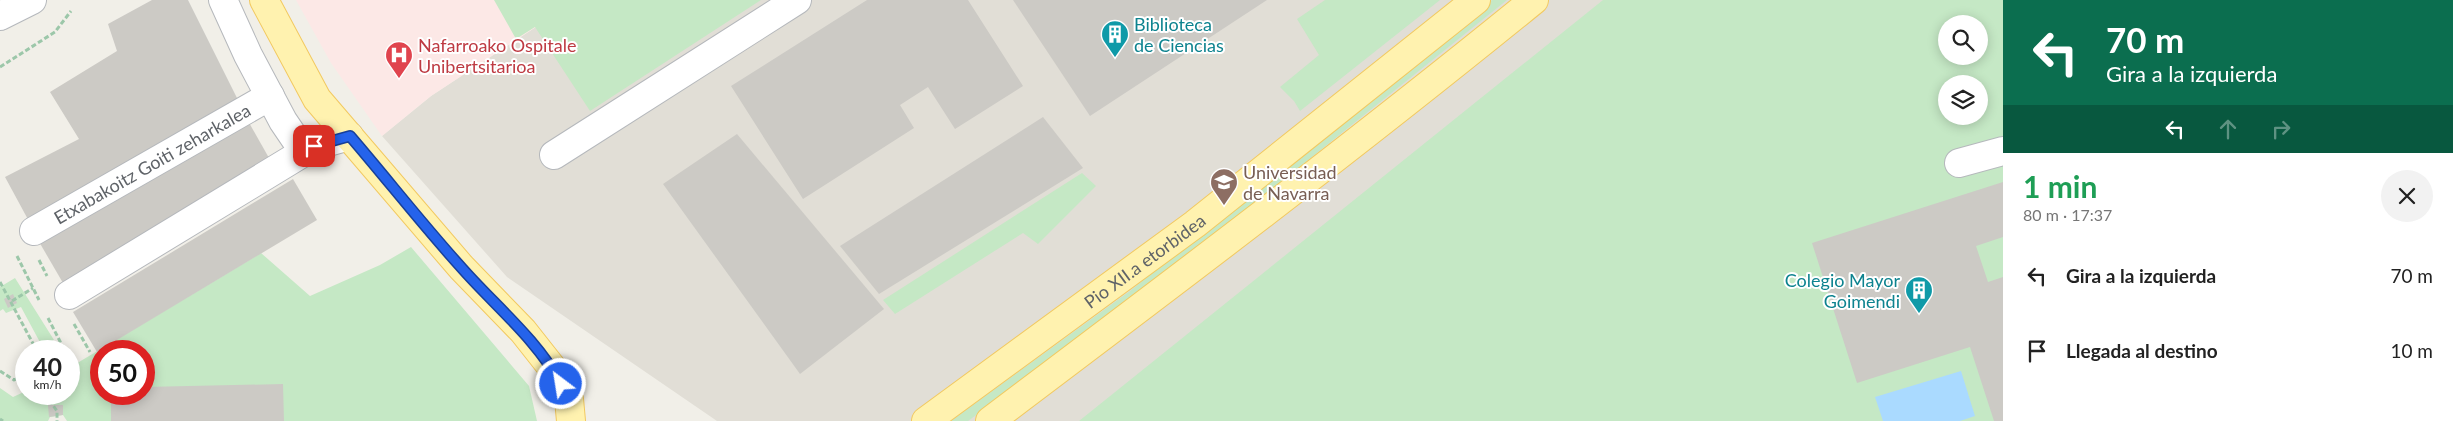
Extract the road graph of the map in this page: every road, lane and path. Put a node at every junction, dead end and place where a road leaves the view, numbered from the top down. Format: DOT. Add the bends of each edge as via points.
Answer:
graph roads {
  1 [pos="32,0"];
  2 [pos="223,0"];
  3 [pos="264,0"];
  4 [pos="797,0"];
  5 [pos="1476,0"];
  6 [pos="1534,0"];
  7 [pos="71,10"];
  8 [pos="0,16"];
  9 [pos="0,67"];
  10 [pos="270,96"];
  11 [pos="350,136"];
  12 [pos="2003,151"];
  13 [pos="304,152"];
  14 [pos="554,155"];
  15 [pos="1959,163"];
  16 [pos="34,231"];
  17 [pos="14,249"];
  18 [pos="0,282"];
  19 [pos="33,288"];
  20 [pos="69,295"];
  21 [pos="37,296"];
  22 [pos="12,302"];
  23 [pos="58,337"];
  24 [pos="31,340"];
  25 [pos="60,340"];
  26 [pos="0,371"];
  27 [pos="15,380"];
  28 [pos="53,405"];
  29 [pos="0,419"];
  30 [pos="3,421"];
  31 [pos="57,421"];
  32 [pos="571,421"];
  33 [pos="926,421"];
  34 [pos="990,421"];
  1 -- 8 [label="street"];
  2 -- 10 [label="street"];
  3 -- 11 [label="main road" via="317,99"];
  4 -- 14 [label="street"];
  5 -- 33 [label="main road, Pio XII.a etorbidea" via="1195,224"];
  6 -- 34 [label="main road, Pio XII.a etorbidea" via="1239,234"];
  7 -- 9 [label="path" via="55,32"];
  10 -- 13 [label="street"];
  10 -- 16 [label="street, Etxabakoitz Goiti zeharkalea"];
  11 -- 13 [label="street"];
  11 -- 32 [label="main road" via="553,369 569,399"];
  12 -- 15 [label="street"];
  13 -- 20 [label="street"];
  17 -- 19 [label="path"];
  18 -- 22 [label="path"];
  19 -- 21 [label="path"];
  19 -- 22 [label="path"];
  22 -- 24 [label="path"];
  23 -- 25 [label="path"];
  26 -- 27 [label="path"];
  28 -- 31 [label="path" via="57,411"];
  29 -- 30 [label="path"];
}
